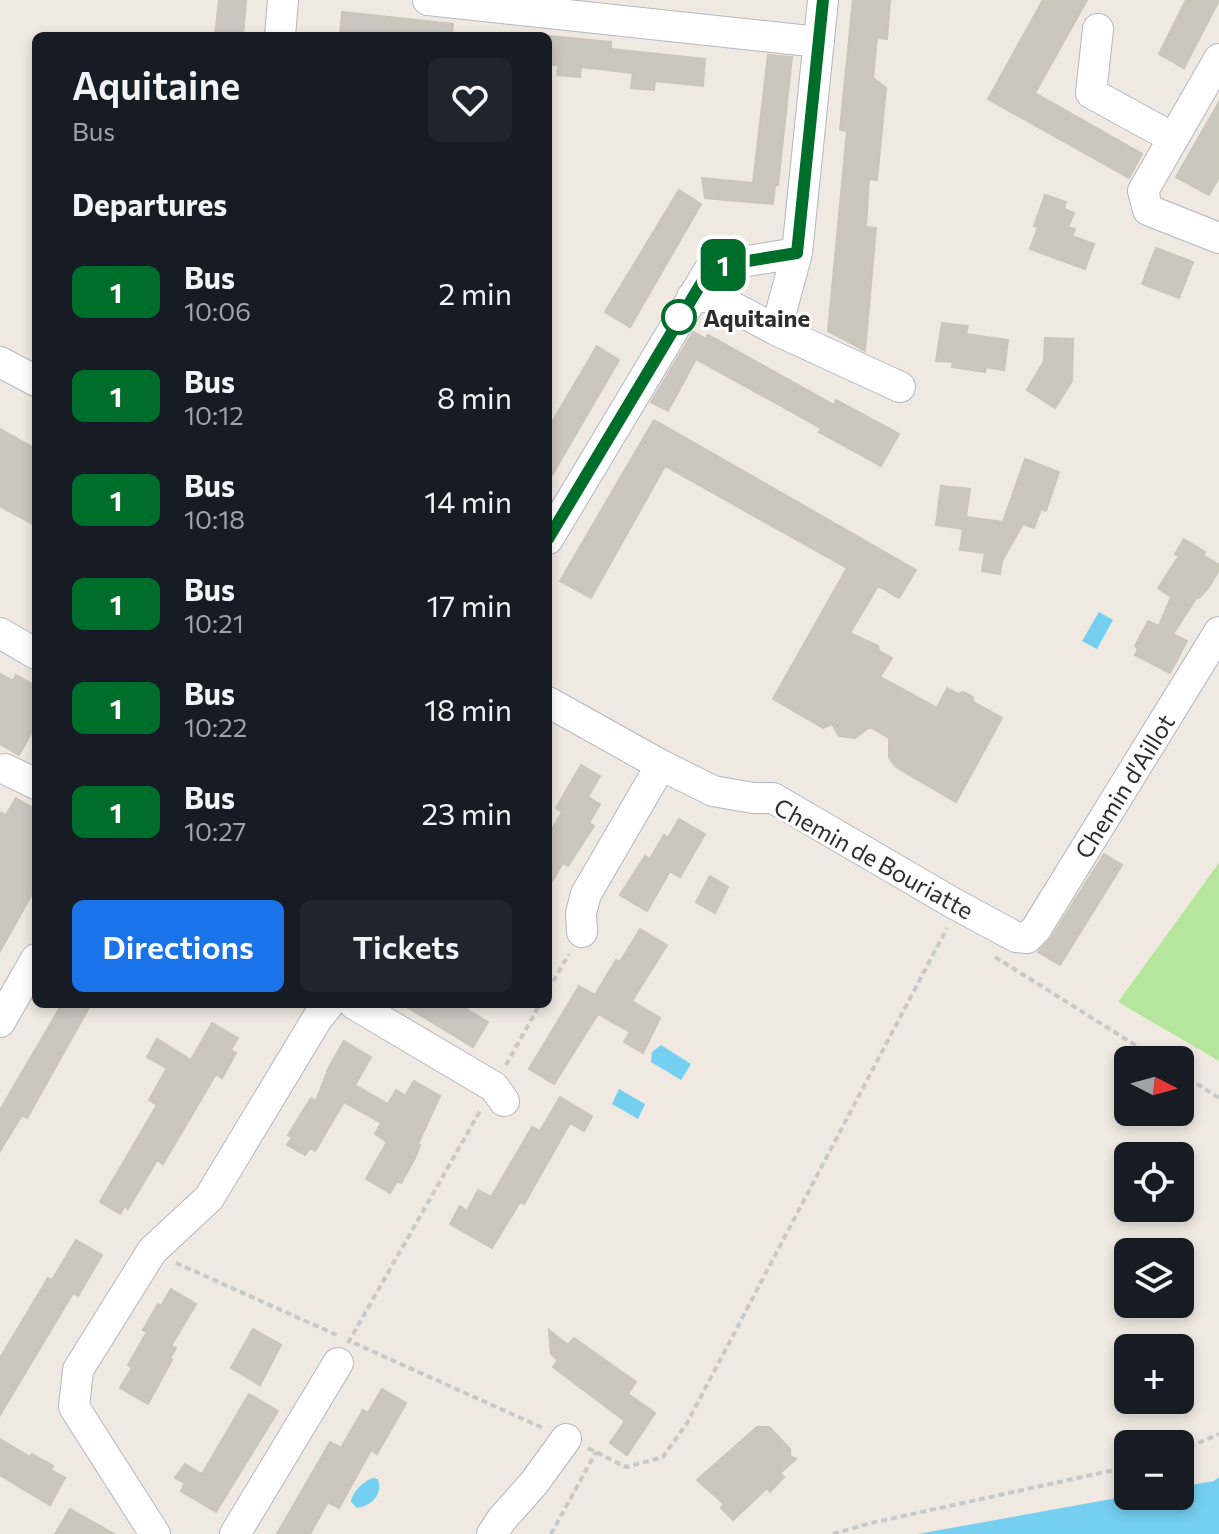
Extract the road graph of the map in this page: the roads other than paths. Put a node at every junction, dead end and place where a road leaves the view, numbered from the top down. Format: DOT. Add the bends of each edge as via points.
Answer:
graph roads {
  1 [pos="283,0"];
  2 [pos="428,0"];
  3 [pos="823,0"];
  4 [pos="1098,29"];
  5 [pos="280,32"];
  6 [pos="819,42"];
  7 [pos="1219,59"];
  8 [pos="1173,138"];
  9 [pos="1219,238"];
  10 [pos="797,253"];
  11 [pos="692,297"];
  12 [pos="776,330"];
  13 [pos="0,362"];
  14 [pos="32,379"];
  15 [pos="900,387"];
  16 [pos="552,530"];
  17 [pos="1219,632"];
  18 [pos="0,633"];
  19 [pos="32,652"];
  20 [pos="552,704"];
  21 [pos="661,765"];
  22 [pos="5,769"];
  23 [pos="32,782"];
  24 [pos="582,932"];
  25 [pos="1027,938"];
  26 [pos="32,966"];
  27 [pos="326,1008"];
  28 [pos="360,1008"];
  29 [pos="0,1022"];
  30 [pos="499,1094"];
  31 [pos="343,1352"];
  32 [pos="566,1439"];
  33 [pos="155,1534"];
  34 [pos="235,1534"];
  35 [pos="492,1534"];
  1 -- 5 [label="street"];
  2 -- 6 [label="street"];
  3 -- 6 [label="street"];
  4 -- 8 [label="street" via="1091,93"];
  6 -- 10 [label="street"];
  7 -- 8 [label="street"];
  8 -- 9 [label="street" via="1143,191 1148,210"];
  10 -- 11 [label="street" via="711,267"];
  10 -- 12 [label="street"];
  11 -- 12 [label="street" via="714,297"];
  11 -- 16 [label="street"];
  12 -- 15 [label="street"];
  13 -- 14 [label="street"];
  17 -- 25 [label="street, Chemin d'Aillot"];
  18 -- 19 [label="street"];
  20 -- 21 [label="street, Chemin de Bouriatte"];
  21 -- 24 [label="street" via="586,894"];
  21 -- 25 [label="street, Chemin de Bouriatte" via="713,791 773,798 1016,937"];
  22 -- 23 [label="street"];
  26 -- 29 [label="street"];
  27 -- 33 [label="street" via="209,1198 152,1251 78,1370 74,1407"];
  28 -- 30 [label="street"];
  31 -- 34 [label="street"];
  32 -- 35 [label="street"];
}
